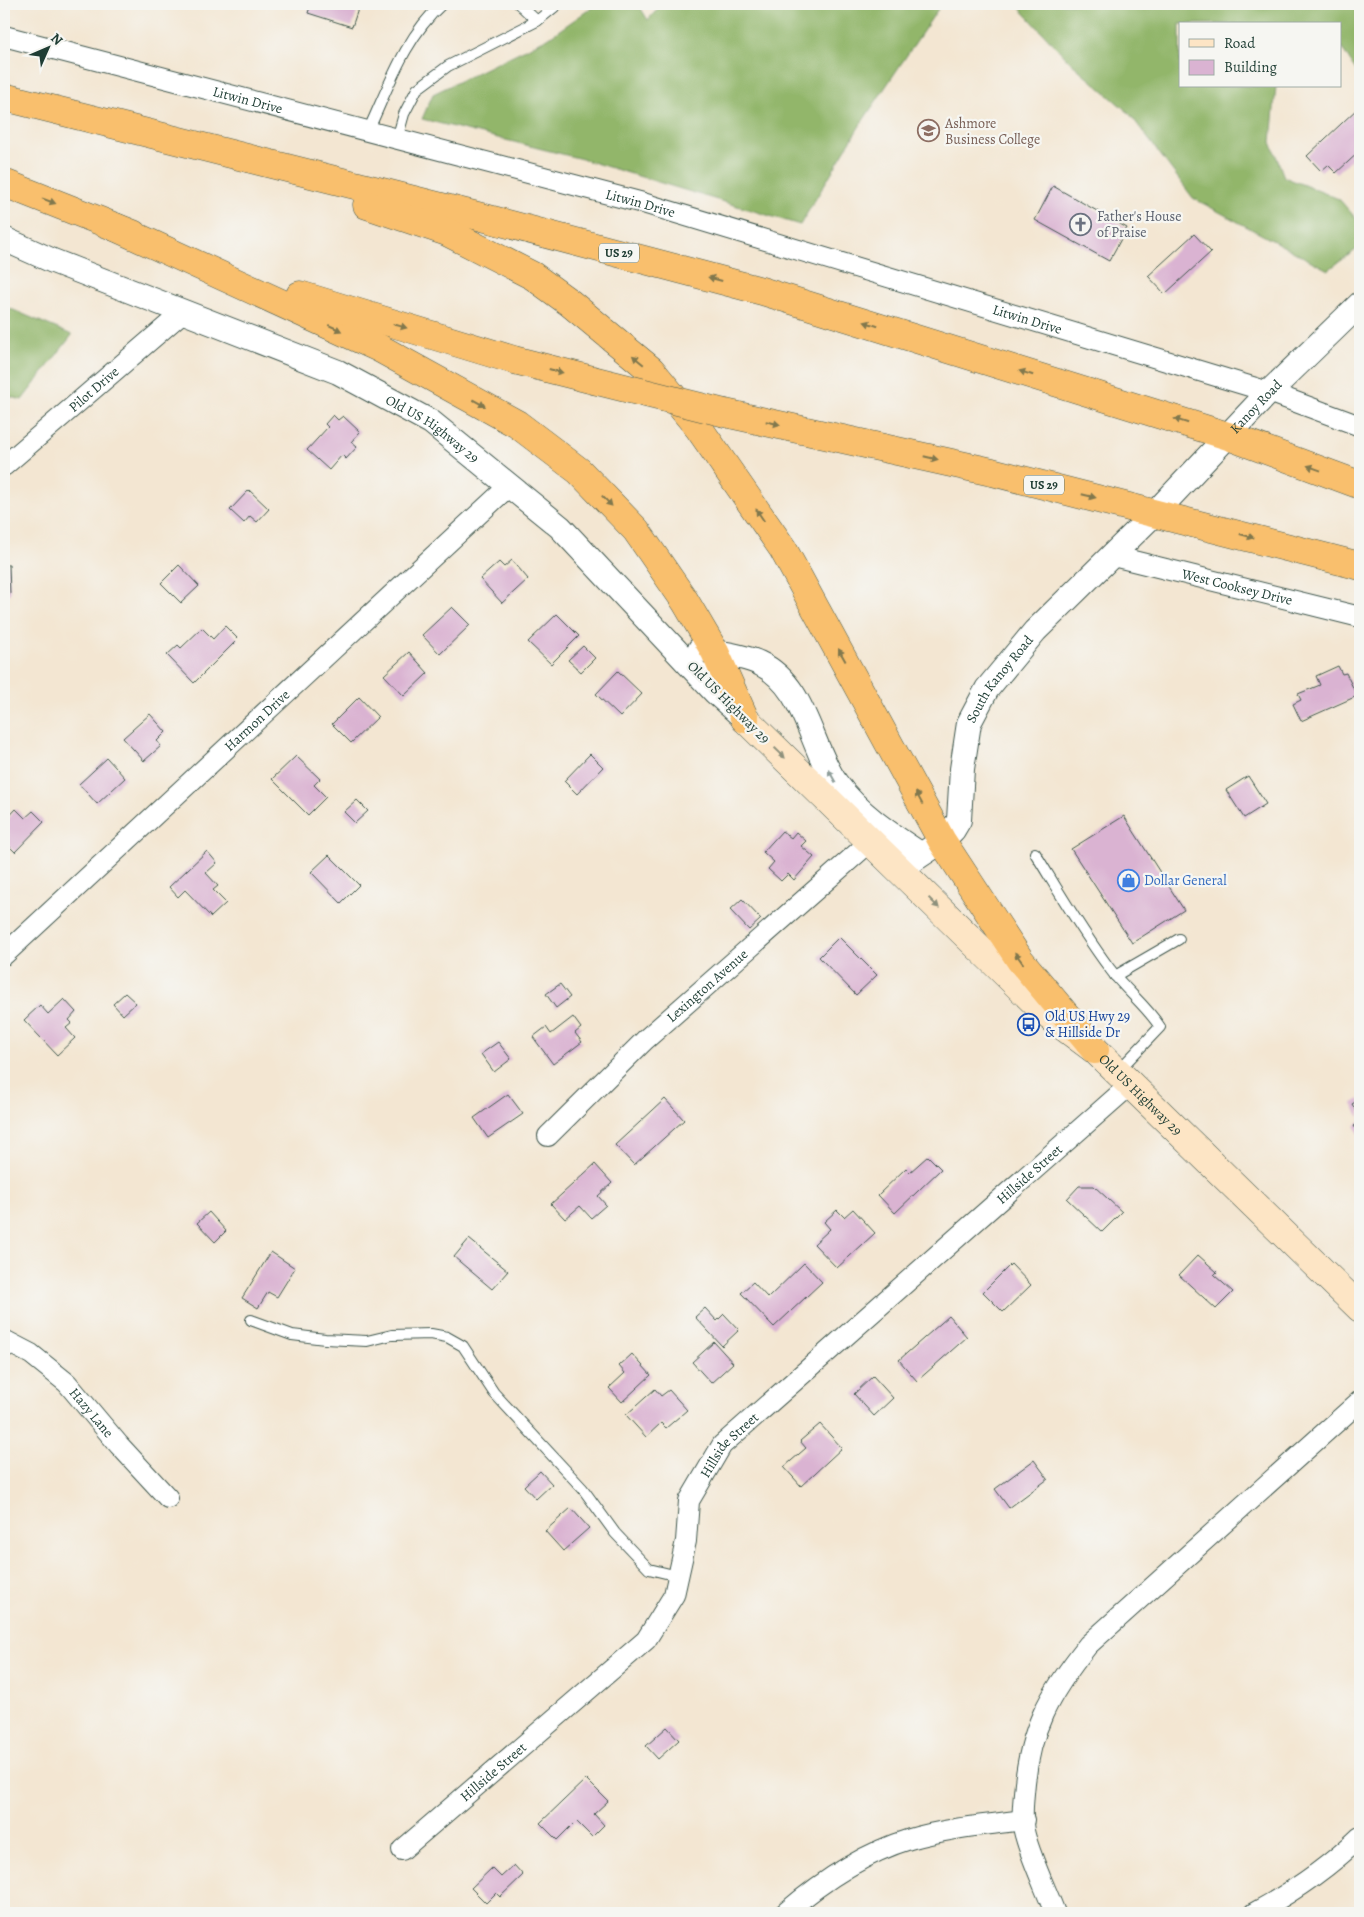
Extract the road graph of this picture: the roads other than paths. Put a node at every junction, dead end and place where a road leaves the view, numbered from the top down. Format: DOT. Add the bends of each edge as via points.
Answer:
graph roads {
  1 [pos="442,4"];
  2 [pos="519,4"];
  3 [pos="558,4"];
  4 [pos="538,21"];
  5 [pos="4,36"];
  6 [pos="4,97"];
  7 [pos="368,131"];
  8 [pos="150,134"];
  9 [pos="397,139"];
  10 [pos="4,183"];
  11 [pos="115,227"];
  12 [pos="4,239"];
  13 [pos="1360,304"];
  14 [pos="183,312"];
  15 [pos="1269,392"];
  16 [pos="1360,426"];
  17 [pos="1228,436"];
  18 [pos="4,466"];
  19 [pos="510,485"];
  20 [pos="1360,485"];
  21 [pos="1155,513"];
  22 [pos="1112,556"];
  23 [pos="1360,566"];
  24 [pos="1360,617"];
  25 [pos="668,639"];
  26 [pos="716,652"];
  27 [pos="745,719"];
  28 [pos="871,841"];
  29 [pos="1035,853"];
  30 [pos="920,855"];
  31 [pos="1179,939"];
  32 [pos="4,955"];
  33 [pos="1115,976"];
  34 [pos="1095,1050"];
  35 [pos="1124,1079"];
  36 [pos="548,1136"];
  37 [pos="1360,1308"];
  38 [pos="251,1320"];
  39 [pos="4,1340"];
  40 [pos="1360,1401"];
  41 [pos="168,1498"];
  42 [pos="678,1576"];
  43 [pos="1024,1820"];
  44 [pos="1360,1837"];
  45 [pos="402,1850"];
  46 [pos="785,1913"];
  47 [pos="1055,1913"];
  48 [pos="1254,1913"];
  1 -- 7 [label="lane" via="420,26 405,51"];
  2 -- 4 [label="lane"];
  3 -- 4 [label="lane"];
  4 -- 9 [label="lane" via="448,66 417,89 404,114"];
  5 -- 7 [label="street, Litwin Drive"];
  6 -- 8 [label="highway, US 29"];
  7 -- 9 [label="street, Litwin Drive"];
  17 -- 8 [label="highway, US 29, one-way" via="762,291"];
  30 -- 8 [label="highway, one-way" via="783,549 698,427 651,370 532,276 447,232"];
  9 -- 15 [label="street, Litwin Drive" via="643,203"];
  10 -- 11 [label="highway, US 29, one-way"];
  11 -- 21 [label="highway, US 29, one-way, bridge" via="225,270 359,314 593,380"];
  11 -- 26 [label="highway, one-way" via="380,348 517,424 579,471 636,530"];
  12 -- 14 [label="street, Old US Highway 29"];
  13 -- 15 [label="street, Kanoy Road"];
  14 -- 18 [label="street, Pilot Drive"];
  14 -- 19 [label="street, Old US Highway 29" via="338,372 431,422"];
  15 -- 16 [label="street, Litwin Drive"];
  15 -- 17 [label="street, Kanoy Road"];
  20 -- 17 [label="highway, US 29, one-way"];
  17 -- 21 [label="street, Kanoy Road"];
  19 -- 25 [label="street, Old US Highway 29" via="560,527"];
  19 -- 32 [label="street, Harmon Drive"];
  21 -- 22 [label="street, South Kanoy Road"];
  21 -- 23 [label="highway, US 29, one-way"];
  22 -- 24 [label="street, West Cooksey Drive"];
  22 -- 30 [label="street, South Kanoy Road" via="1035,631 986,688 969,723 959,820 953,830"];
  25 -- 26 [label="street"];
  25 -- 27 [label="street, Old US Highway 29" via="715,692"];
  26 -- 27 [label="highway"];
  30 -- 26 [label="street, one-way" via="874,824 835,782 797,701 783,682 759,663"];
  27 -- 28 [label="main road, Old US Highway 29, one-way"];
  28 -- 30 [label="main road, Old US Highway 29"];
  28 -- 36 [label="street, Lexington Avenue" via="646,1040"];
  29 -- 33 [label="lane" via="1091,945"];
  34 -- 30 [label="highway, one-way" via="1020,960"];
  30 -- 34 [label="main road, Old US Highway 29, one-way" via="1048,1015"];
  31 -- 33 [label="lane"];
  33 -- 35 [label="lane" via="1150,1011 1160,1027"];
  34 -- 35 [label="main road, Old US Highway 29"];
  35 -- 37 [label="main road, Old US Highway 29"];
  35 -- 42 [label="street, Hillside Street" via="722,1445 689,1500 686,1541"];
  38 -- 42 [label="lane" via="292,1335 367,1341 392,1335 431,1334 447,1337 463,1346 494,1393 583,1489 615,1533 649,1568"];
  39 -- 41 [label="street, Hazy Lane" via="31,1354 67,1383"];
  40 -- 43 [label="street" via="1088,1645 1062,1678 1042,1712 1026,1764"];
  42 -- 45 [label="street, Hillside Street" via="674,1596 646,1640"];
  43 -- 46 [label="street" via="952,1829 909,1839 856,1862 807,1894"];
  43 -- 47 [label="street" via="1024,1833"];
  44 -- 48 [label="street" via="1292,1893"];
}
